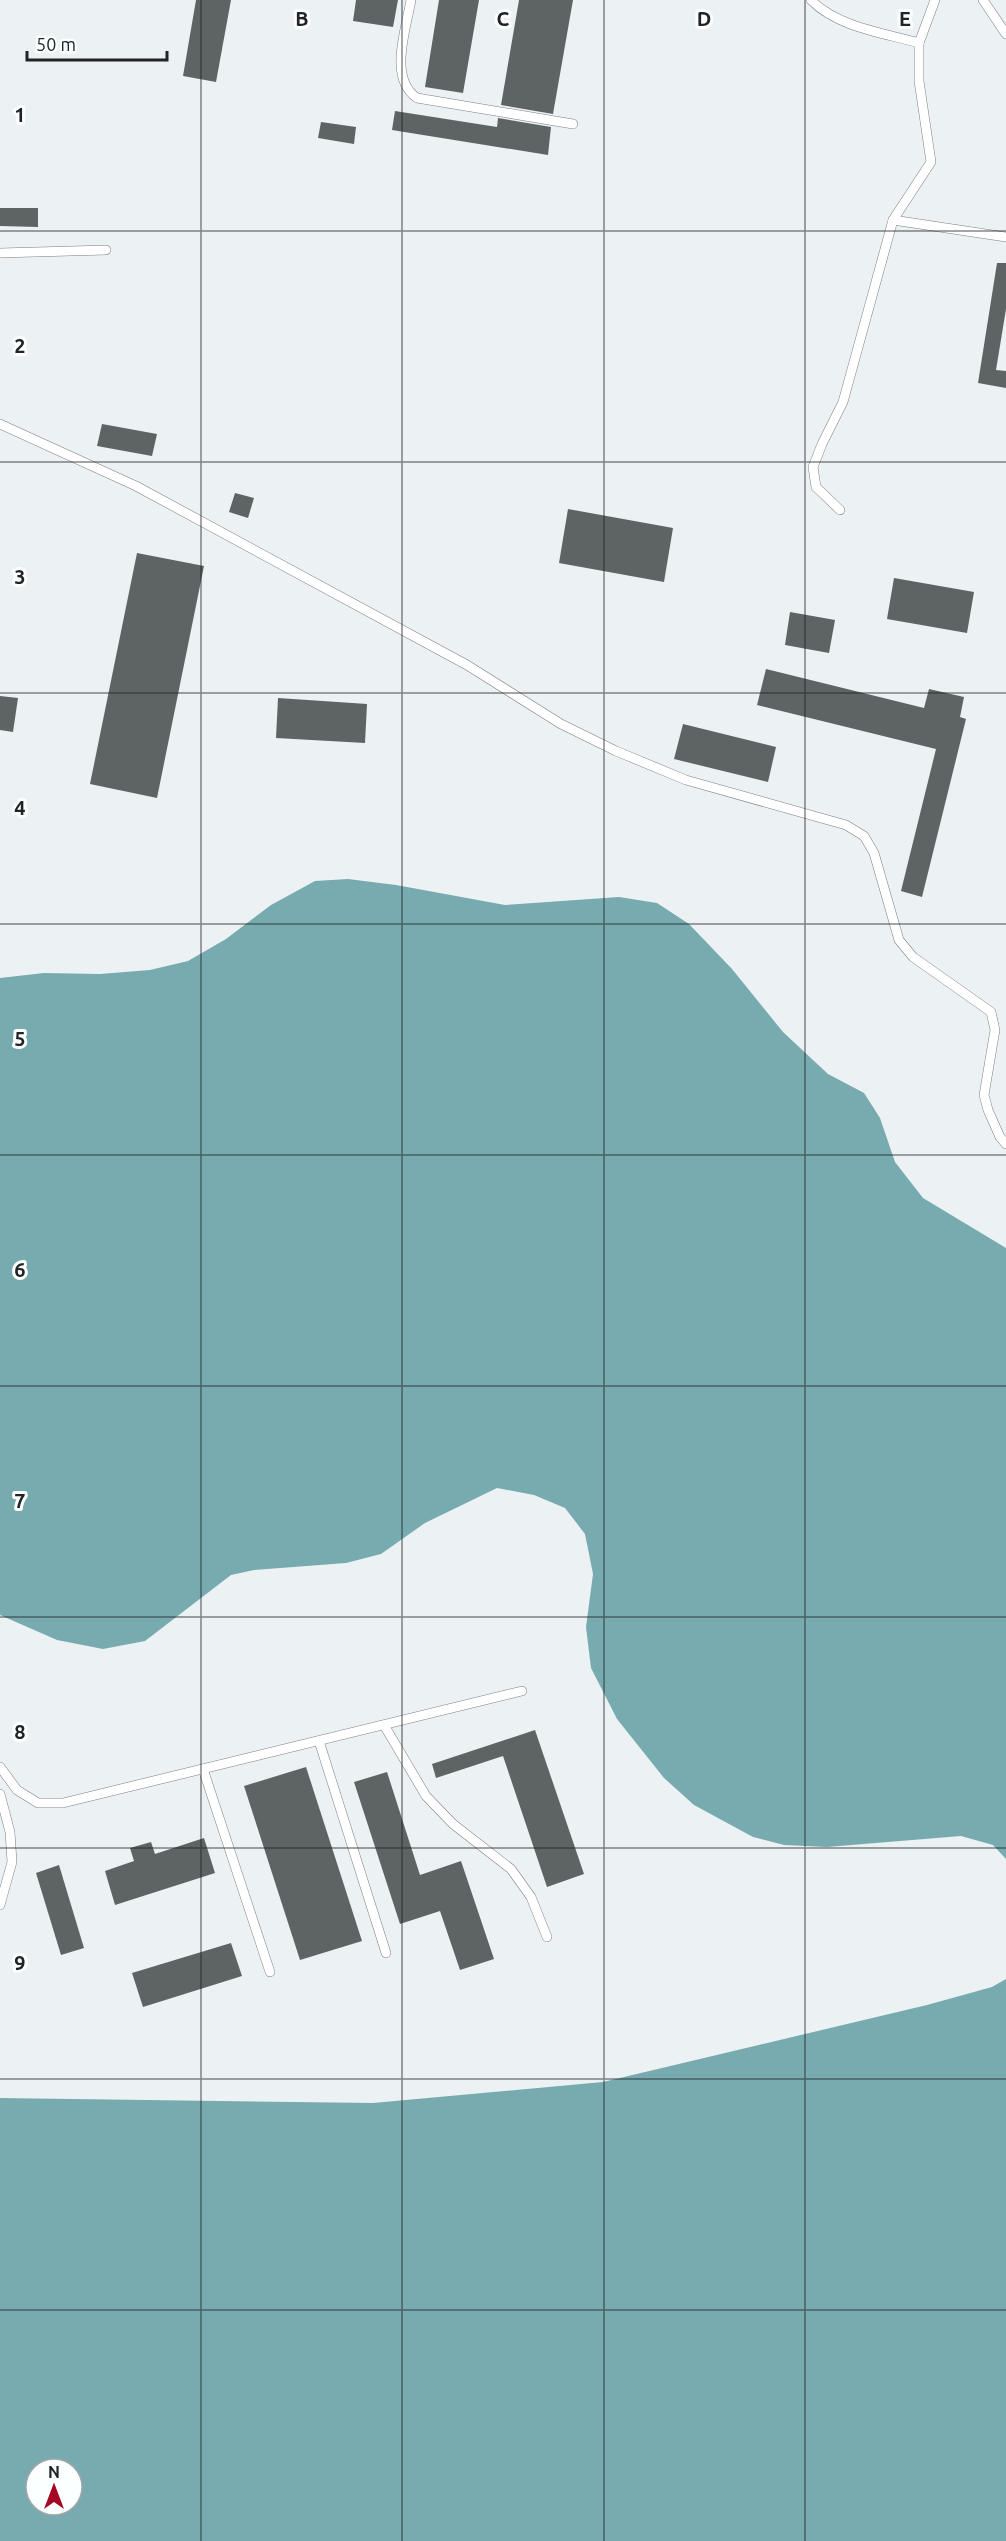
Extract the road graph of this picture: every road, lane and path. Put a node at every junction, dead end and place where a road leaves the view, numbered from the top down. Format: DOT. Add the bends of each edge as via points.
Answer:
graph roads {
  1 [pos="411,0"];
  2 [pos="811,0"];
  3 [pos="935,0"];
  4 [pos="983,0"];
  5 [pos="1006,34"];
  6 [pos="919,44"];
  7 [pos="573,124"];
  8 [pos="893,220"];
  9 [pos="1006,237"];
  10 [pos="106,250"];
  11 [pos="0,253"];
  12 [pos="0,424"];
  13 [pos="840,510"];
  14 [pos="1006,1144"];
  15 [pos="522,1691"];
  16 [pos="384,1725"];
  17 [pos="319,1741"];
  18 [pos="0,1767"];
  19 [pos="203,1769"];
  20 [pos="0,1794"];
  21 [pos="0,1905"];
  22 [pos="547,1937"];
  23 [pos="386,1953"];
  24 [pos="270,1972"];
  1 -- 7 [label="lane" via="401,60 402,80 417,99"];
  2 -- 6 [label="lane" via="822,11 847,22"];
  3 -- 6 [label="lane"];
  4 -- 5 [label="lane"];
  6 -- 8 [label="lane" via="919,81 931,162"];
  8 -- 9 [label="lane"];
  8 -- 13 [label="lane" via="843,402 813,467 816,487"];
  10 -- 11 [label="lane"];
  12 -- 14 [label="lane" via="146,492 467,665 561,724 616,751 686,780 846,825 864,836 874,853 899,940 913,957 991,1012 995,1030 984,1095"];
  15 -- 16 [label="lane"];
  16 -- 17 [label="lane"];
  16 -- 22 [label="lane" via="426,1796 453,1824 511,1869 531,1897"];
  17 -- 19 [label="lane"];
  17 -- 23 [label="lane"];
  18 -- 19 [label="lane" via="17,1790 38,1803 63,1803"];
  19 -- 24 [label="lane"];
  20 -- 21 [label="lane" via="10,1832 12,1862"];
}
